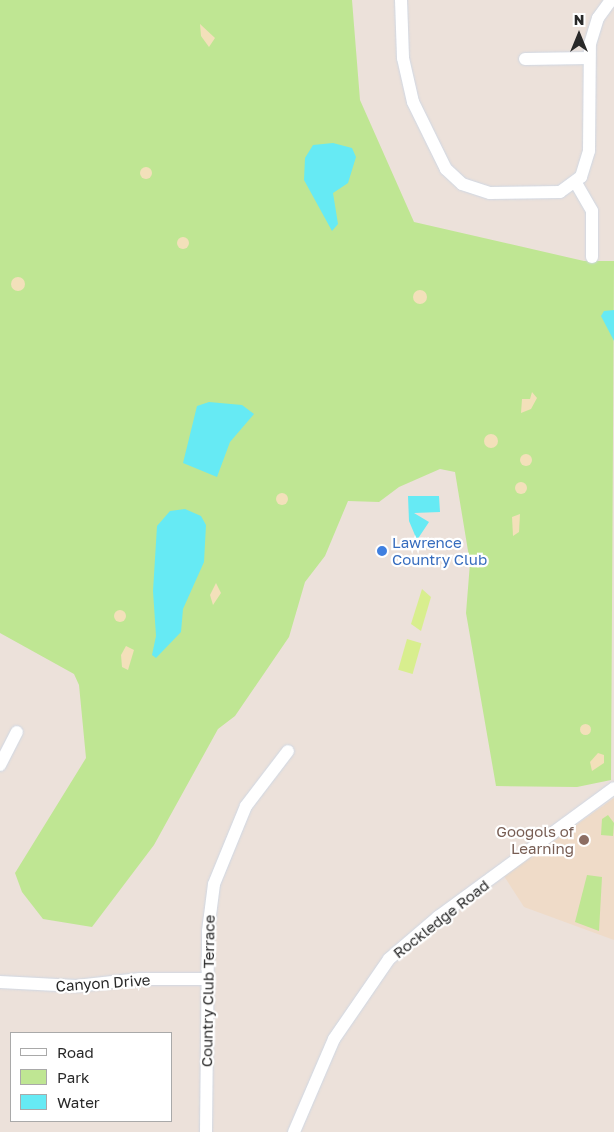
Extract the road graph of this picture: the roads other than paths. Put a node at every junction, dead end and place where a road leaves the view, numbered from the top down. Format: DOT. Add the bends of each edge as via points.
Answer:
graph roads {
  1 [pos="401,0"];
  2 [pos="611,0"];
  3 [pos="589,58"];
  4 [pos="525,59"];
  5 [pos="576,183"];
  6 [pos="592,257"];
  7 [pos="17,732"];
  8 [pos="288,752"];
  9 [pos="0,765"];
  10 [pos="611,793"];
  11 [pos="207,979"];
  12 [pos="0,982"];
  13 [pos="206,1132"];
  14 [pos="294,1132"];
  1 -- 5 [label="street" via="401,42 409,88 453,177 471,189 490,193 560,192"];
  2 -- 3 [label="street" via="592,30"];
  3 -- 4 [label="street"];
  3 -- 5 [label="street" via="590,151 585,171"];
  5 -- 6 [label="street" via="592,211"];
  7 -- 9 [label="street"];
  8 -- 11 [label="street, Country Club Terrace" via="246,806 225,848 211,898"];
  10 -- 14 [label="street, Rockledge Road" via="438,917 389,959 334,1038"];
  11 -- 12 [label="street, Canyon Drive" via="39,986"];
  11 -- 13 [label="street, Country Club Terrace"];
}
